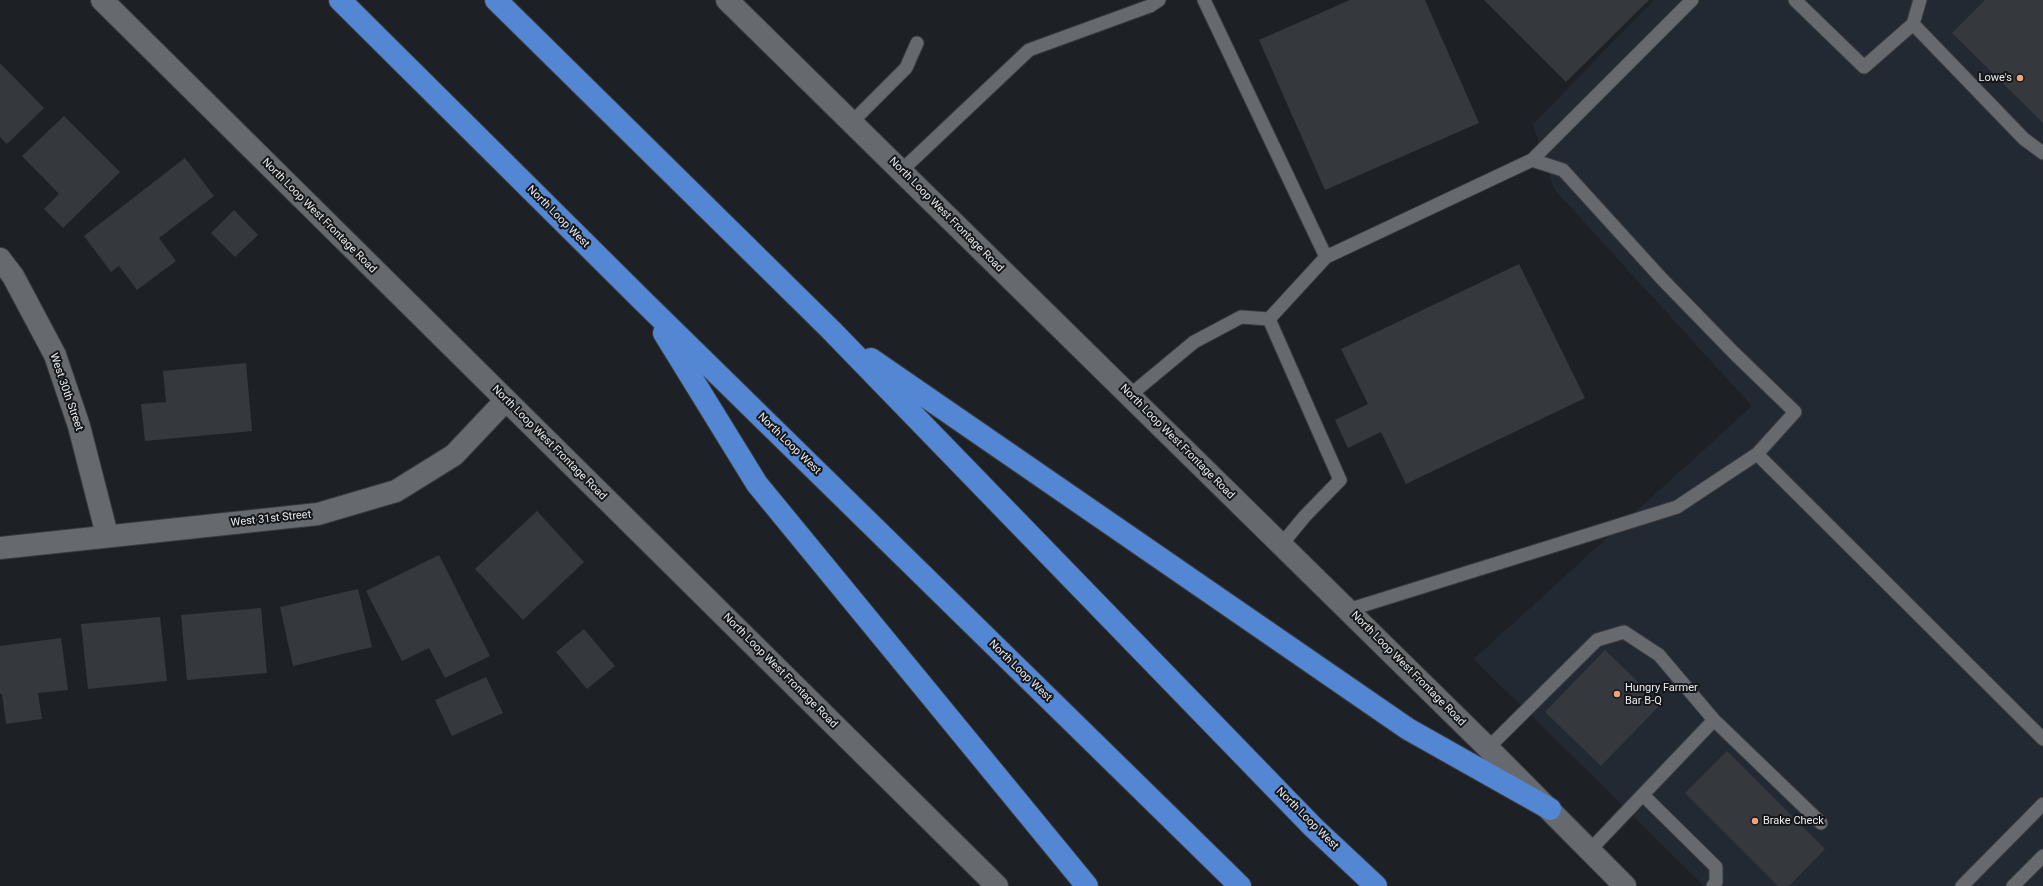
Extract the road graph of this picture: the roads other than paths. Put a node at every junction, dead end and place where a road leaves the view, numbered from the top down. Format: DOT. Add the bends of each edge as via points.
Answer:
graph roads {
  1 [pos="102,0"];
  2 [pos="340,0"];
  3 [pos="496,0"];
  4 [pos="727,0"];
  5 [pos="1159,0"];
  6 [pos="1204,0"];
  7 [pos="1692,0"];
  8 [pos="1795,0"];
  9 [pos="1920,0"];
  10 [pos="1913,24"];
  11 [pos="917,43"];
  12 [pos="852,122"];
  13 [pos="2043,153"];
  14 [pos="1532,160"];
  15 [pos="901,171"];
  16 [pos="1326,256"];
  17 [pos="0,259"];
  18 [pos="646,303"];
  19 [pos="1269,319"];
  20 [pos="831,330"];
  21 [pos="1129,396"];
  22 [pos="506,400"];
  23 [pos="1757,454"];
  24 [pos="107,535"];
  25 [pos="1281,545"];
  26 [pos="0,548"];
  27 [pos="1348,610"];
  28 [pos="1714,720"];
  29 [pos="2043,739"];
  30 [pos="1488,748"];
  31 [pos="1642,795"];
  32 [pos="2043,804"];
  33 [pos="1550,809"];
  34 [pos="1821,824"];
  35 [pos="1590,850"];
  36 [pos="2043,856"];
  37 [pos="998,886"];
  38 [pos="1087,886"];
  39 [pos="1240,886"];
  40 [pos="1376,886"];
  41 [pos="1625,886"];
  42 [pos="1713,886"];
  43 [pos="1962,886"];
  44 [pos="2013,886"];
  1 -- 22 [label="main road, North Loop West Frontage Road"];
  2 -- 18 [label="highway, North Loop West"];
  3 -- 20 [label="highway, North Loop West"];
  4 -- 12 [label="main road, North Loop West Frontage Road"];
  5 -- 15 [label="lane" via="1150,6 1029,50"];
  6 -- 16 [label="lane"];
  7 -- 14 [label="lane"];
  8 -- 10 [label="lane" via="1864,67"];
  9 -- 10 [label="lane"];
  10 -- 13 [label="lane" via="2024,140"];
  11 -- 12 [label="lane" via="906,68"];
  12 -- 15 [label="main road, North Loop West Frontage Road"];
  14 -- 16 [label="lane"];
  14 -- 23 [label="lane" via="1563,170 1662,279 1795,412"];
  15 -- 21 [label="main road, North Loop West Frontage Road"];
  16 -- 19 [label="lane"];
  17 -- 24 [label="main road, West 30th Street" via="13,276 55,355 79,426"];
  18 -- 38 [label="highway" via="757,484"];
  18 -- 39 [label="highway, North Loop West"];
  19 -- 21 [label="lane" via="1241,317 1201,339"];
  19 -- 25 [label="lane" via="1340,480"];
  20 -- 33 [label="highway" via="1408,729"];
  20 -- 40 [label="highway, North Loop West" via="1308,821"];
  21 -- 25 [label="main road, North Loop West Frontage Road"];
  22 -- 24 [label="main road, West 31st Street" via="454,455 396,491 318,514"];
  22 -- 37 [label="main road, North Loop West Frontage Road"];
  23 -- 27 [label="lane" via="1677,507"];
  23 -- 29 [label="lane"];
  24 -- 26 [label="main road, West 31st Street"];
  25 -- 27 [label="main road, North Loop West Frontage Road"];
  27 -- 30 [label="main road, North Loop West Frontage Road"];
  28 -- 30 [label="lane" via="1659,655 1624,632 1597,640"];
  28 -- 31 [label="lane"];
  28 -- 34 [label="lane"];
  30 -- 33 [label="main road, North Loop West Frontage Road"];
  31 -- 35 [label="lane"];
  31 -- 42 [label="lane" via="1716,867 1716,882"];
  32 -- 43 [label="lane"];
  33 -- 35 [label="main road, North Loop West Frontage Road"];
  35 -- 41 [label="main road, North Loop West Frontage Road"];
  36 -- 44 [label="lane"];
}
